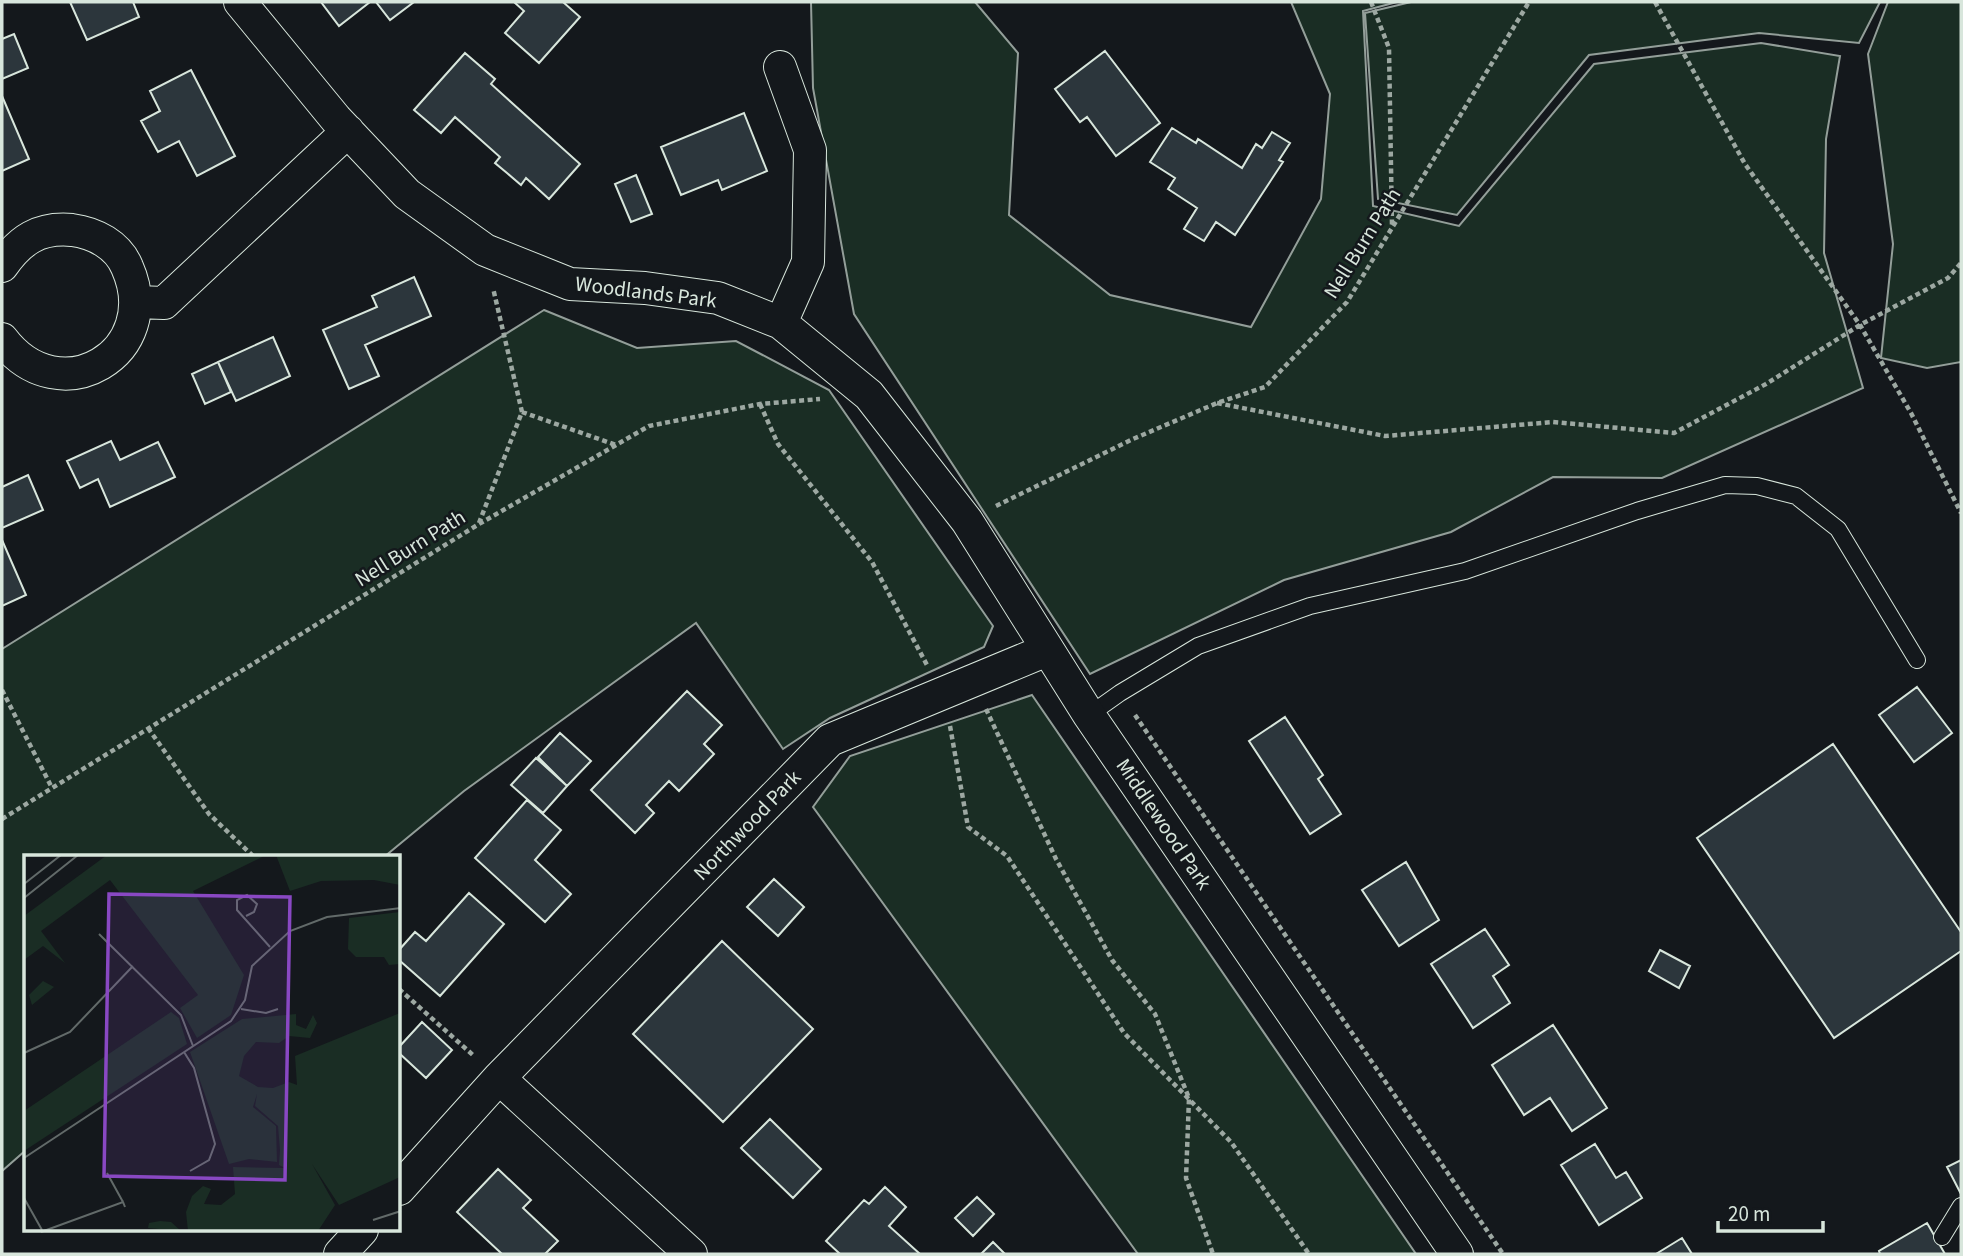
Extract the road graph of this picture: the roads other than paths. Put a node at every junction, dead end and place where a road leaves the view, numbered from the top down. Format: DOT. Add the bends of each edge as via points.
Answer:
graph roads {
  1 [pos="240,2"];
  2 [pos="780,67"];
  3 [pos="348,131"];
  4 [pos="2,267"];
  5 [pos="136,302"];
  6 [pos="781,323"];
  7 [pos="2,339"];
  8 [pos="869,395"];
  9 [pos="1047,650"];
  10 [pos="1917,660"];
  11 [pos="1089,715"];
  12 [pos="499,1078"];
  13 [pos="401,1187"];
  14 [pos="1961,1206"];
  15 [pos="360,1232"];
  16 [pos="1942,1237"];
  17 [pos="340,1254"];
  18 [pos="691,1254"];
  19 [pos="1457,1254"];
  1 -- 3 [label="street, Woodlands Park"];
  2 -- 6 [label="street" via="810,150 808,262"];
  3 -- 5 [label="street" via="164,303"];
  3 -- 6 [label="street, Woodlands Park" via="407,194 485,250 570,284 718,298"];
  4 -- 5 [label="street" via="16,246 38,233 54,228 86,232 109,244 124,259"];
  5 -- 7 [label="street" via="132,327 119,348 98,366 74,374 48,373 24,363"];
  6 -- 8 [label="street, Woodlands Park"];
  8 -- 9 [label="street, Middlewood Park" via="967,521"];
  9 -- 11 [label="street, Middlewood Park"];
  9 -- 12 [label="street, Northwood Park" via="830,740"];
  10 -- 11 [label="lane" via="1838,529 1796,496 1757,486 1724,485 1465,571 1310,606 1198,646"];
  11 -- 19 [label="street, Middlewood Park"];
  12 -- 13 [label="street, Northwood Park"];
  12 -- 18 [label="street"];
  14 -- 16 [label="lane"];
  15 -- 17 [label="street"];
}
